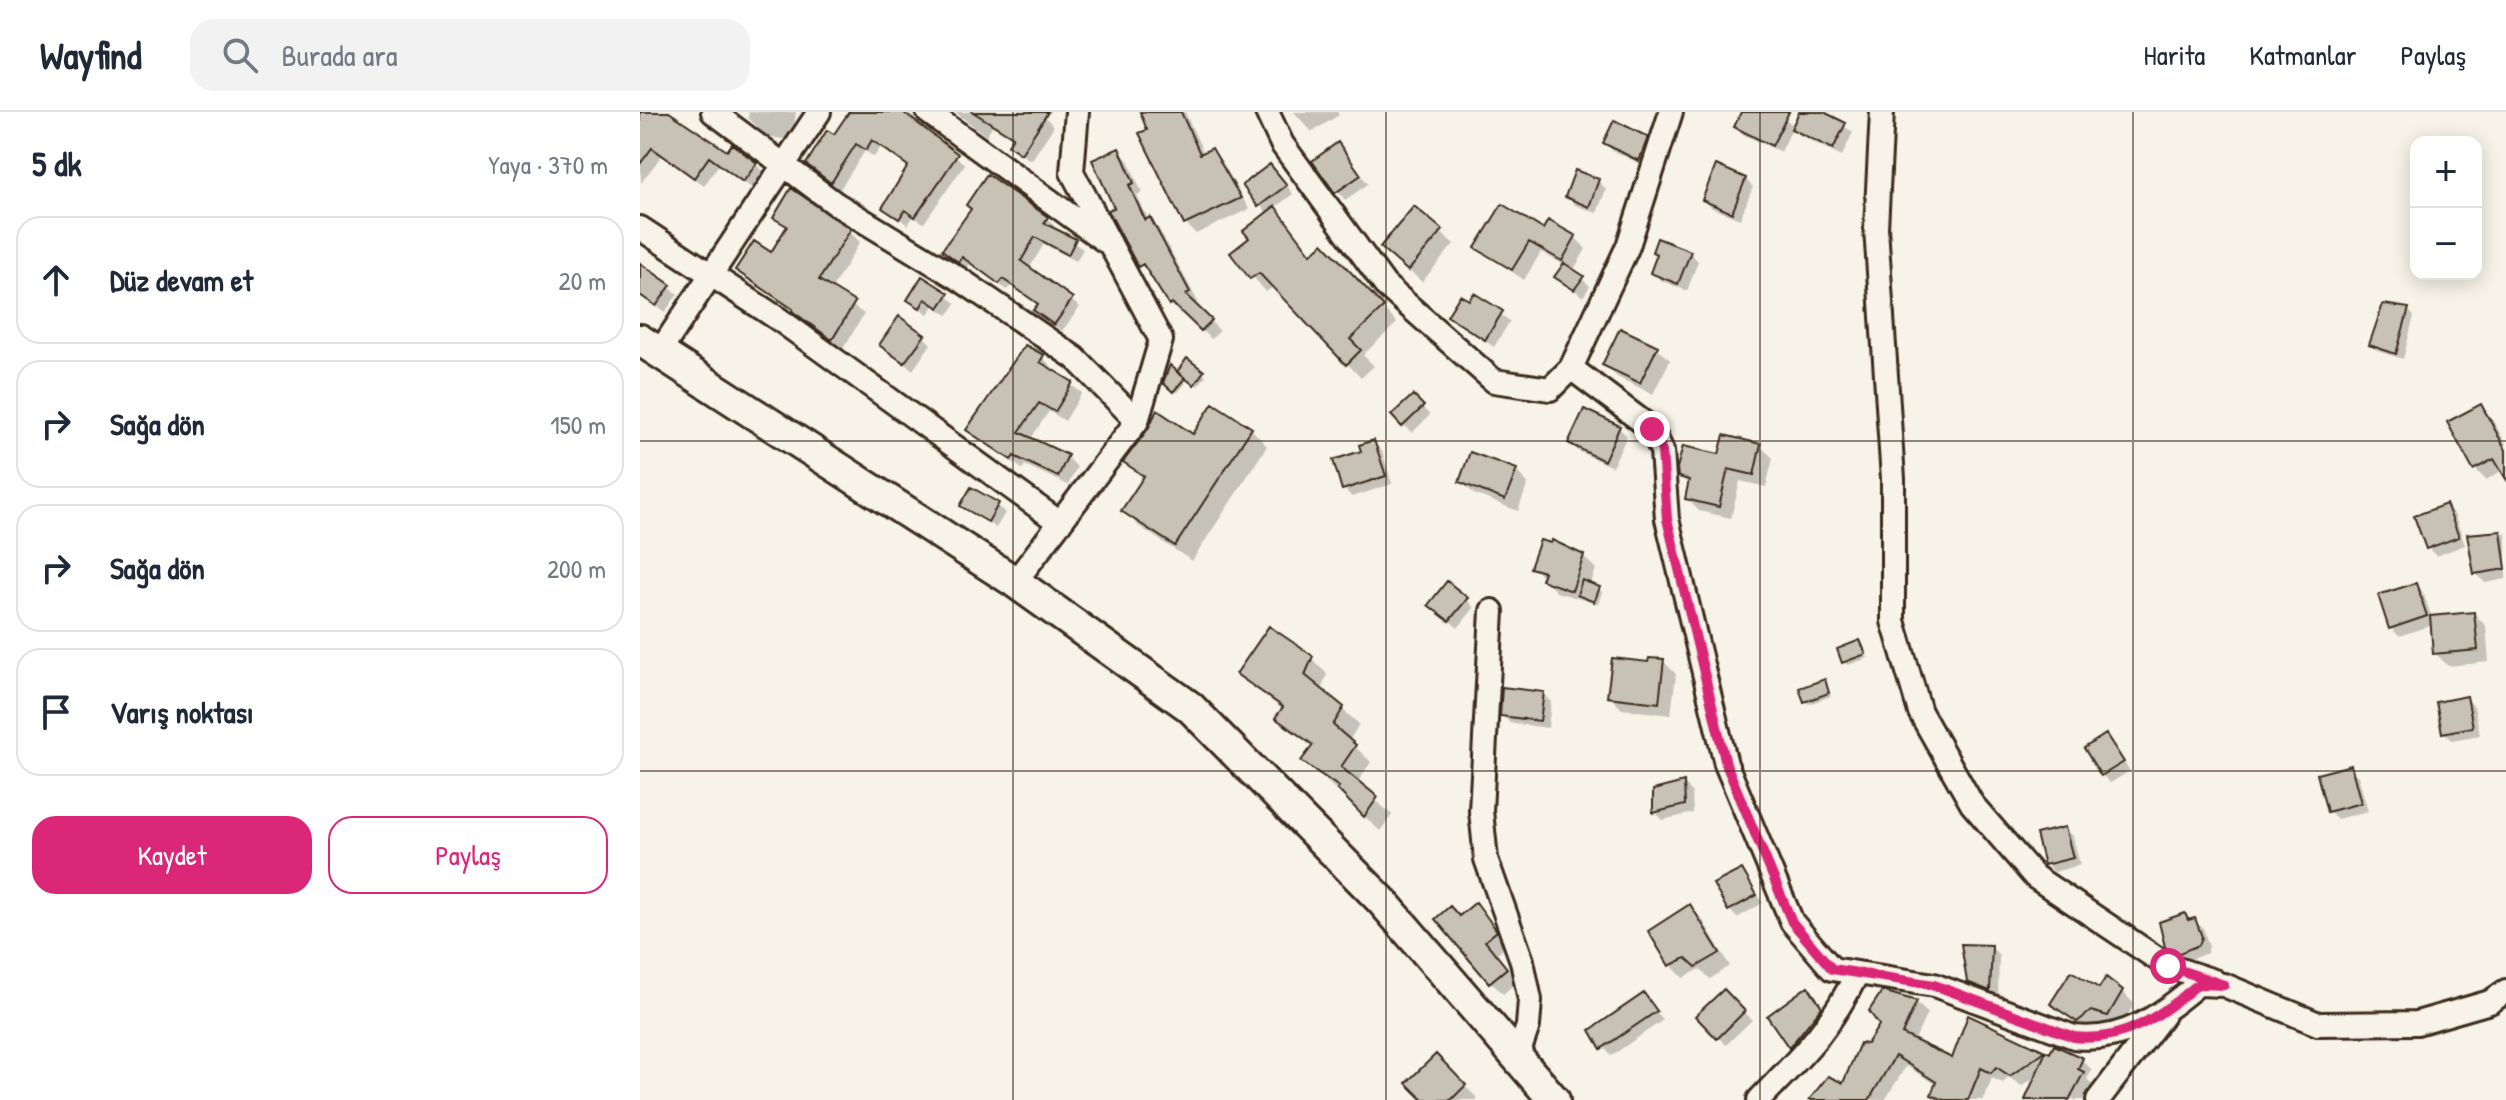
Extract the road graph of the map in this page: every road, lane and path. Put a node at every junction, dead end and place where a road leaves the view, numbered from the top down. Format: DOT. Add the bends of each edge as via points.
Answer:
graph roads {
  1 [pos="713,112"];
  2 [pos="819,112"];
  3 [pos="928,112"];
  4 [pos="1077,112"];
  5 [pos="1267,112"];
  6 [pos="1671,112"];
  7 [pos="1882,112"];
  8 [pos="783,167"];
  9 [pos="640,228"];
  10 [pos="1110,245"];
  11 [pos="711,276"];
  12 [pos="650,347"];
  13 [pos="1571,368"];
  14 [pos="1137,421"];
  15 [pos="1060,523"];
  16 [pos="1015,582"];
  17 [pos="1492,611"];
  18 [pos="1857,973"];
  19 [pos="2224,985"];
  20 [pos="2506,991"];
  21 [pos="2163,1014"];
  22 [pos="1517,1058"];
  23 [pos="1762,1099"];
  24 [pos="1554,1100"];
  25 [pos="2098,1100"];
  1 -- 8 [label="street"];
  2 -- 8 [label="street"];
  3 -- 10 [label="street"];
  4 -- 10 [label="street" via="1072,172"];
  5 -- 13 [label="street" via="1282,144 1385,285 1494,381 1550,389"];
  6 -- 13 [label="street" via="1628,246"];
  7 -- 19 [label="street" via="1876,228 1893,479 1893,621 1920,712 1972,804 2035,877 2168,966"];
  8 -- 11 [label="street"];
  8 -- 14 [label="street" via="1075,358"];
  9 -- 11 [label="street"];
  10 -- 14 [label="street" via="1161,340"];
  11 -- 12 [label="street"];
  11 -- 15 [label="street"];
  12 -- 16 [label="street"];
  13 -- 18 [label="street" via="1652,429 1662,451 1667,519 1726,764 1792,922 1832,969"];
  14 -- 15 [label="street"];
  15 -- 16 [label="street"];
  16 -- 22 [label="street" via="1190,707 1381,900"];
  17 -- 22 [label="street" via="1481,811 1486,859 1530,1000"];
  18 -- 21 [label="street" via="1934,985 2074,1037 2122,1033"];
  18 -- 23 [label="street" via="1819,1039"];
  19 -- 20 [label="street" via="2318,1024 2417,1023 2490,1002"];
  19 -- 21 [label="street" via="2198,984"];
  21 -- 25 [label="street"];
  22 -- 24 [label="street"];
}
